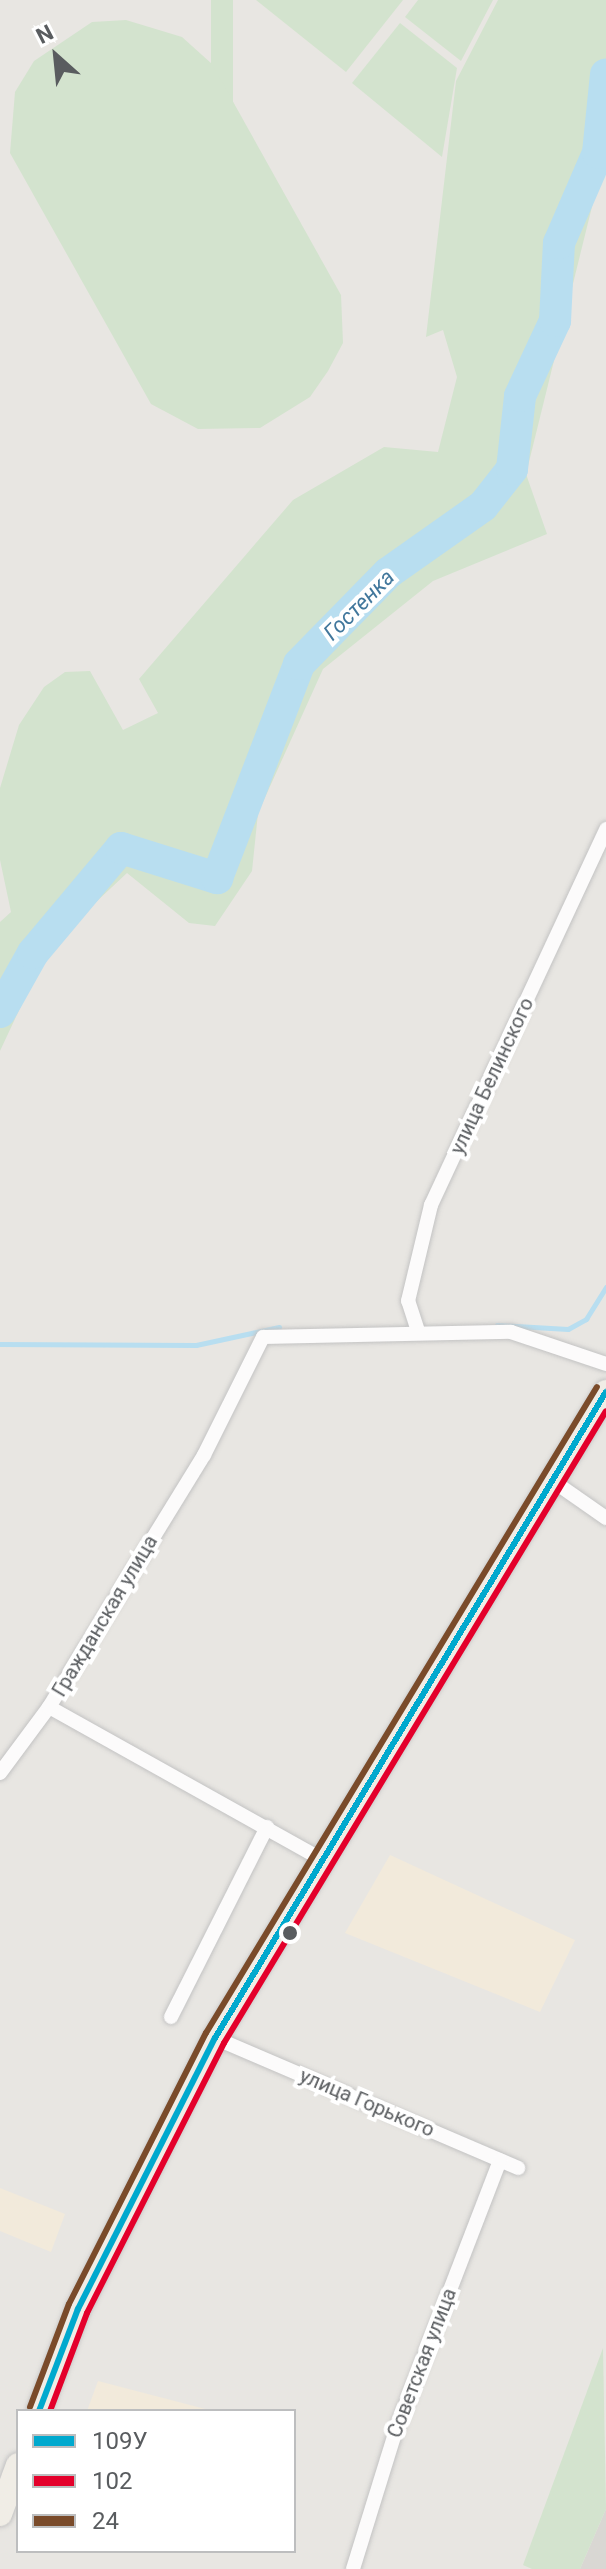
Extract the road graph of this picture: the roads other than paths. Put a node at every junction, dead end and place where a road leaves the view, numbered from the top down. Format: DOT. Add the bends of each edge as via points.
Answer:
graph roads {
  1 [pos="606,829"];
  2 [pos="418,1331"];
  3 [pos="606,1364"];
  4 [pos="606,1392"];
  5 [pos="553,1481"];
  6 [pos="606,1518"];
  7 [pos="49,1707"];
  8 [pos="0,1773"];
  9 [pos="267,1827"];
  10 [pos="325,1861"];
  11 [pos="171,2017"];
  12 [pos="215,2038"];
  13 [pos="500,2160"];
  14 [pos="518,2168"];
  15 [pos="40,2409"];
  16 [pos="16,2470"];
  17 [pos="0,2514"];
  18 [pos="353,2569"];
  1 -- 2 [label="street, улица Белинского" via="431,1205 408,1301"];
  2 -- 3 [label="street" via="511,1332"];
  2 -- 7 [label="street, Гражданская улица" via="263,1337 204,1455"];
  4 -- 5 [label="main road"];
  5 -- 6 [label="street"];
  5 -- 10 [label="main road"];
  7 -- 8 [label="street, Гражданская улица"];
  7 -- 9 [label="street"];
  9 -- 10 [label="street"];
  9 -- 11 [label="street"];
  10 -- 12 [label="main road"];
  12 -- 13 [label="street, улица Горького"];
  12 -- 15 [label="main road" via="78,2309"];
  13 -- 14 [label="street, улица Горького"];
  13 -- 18 [label="street, Советская улица" via="396,2430"];
  16 -- 17 [label="main road"];
}
